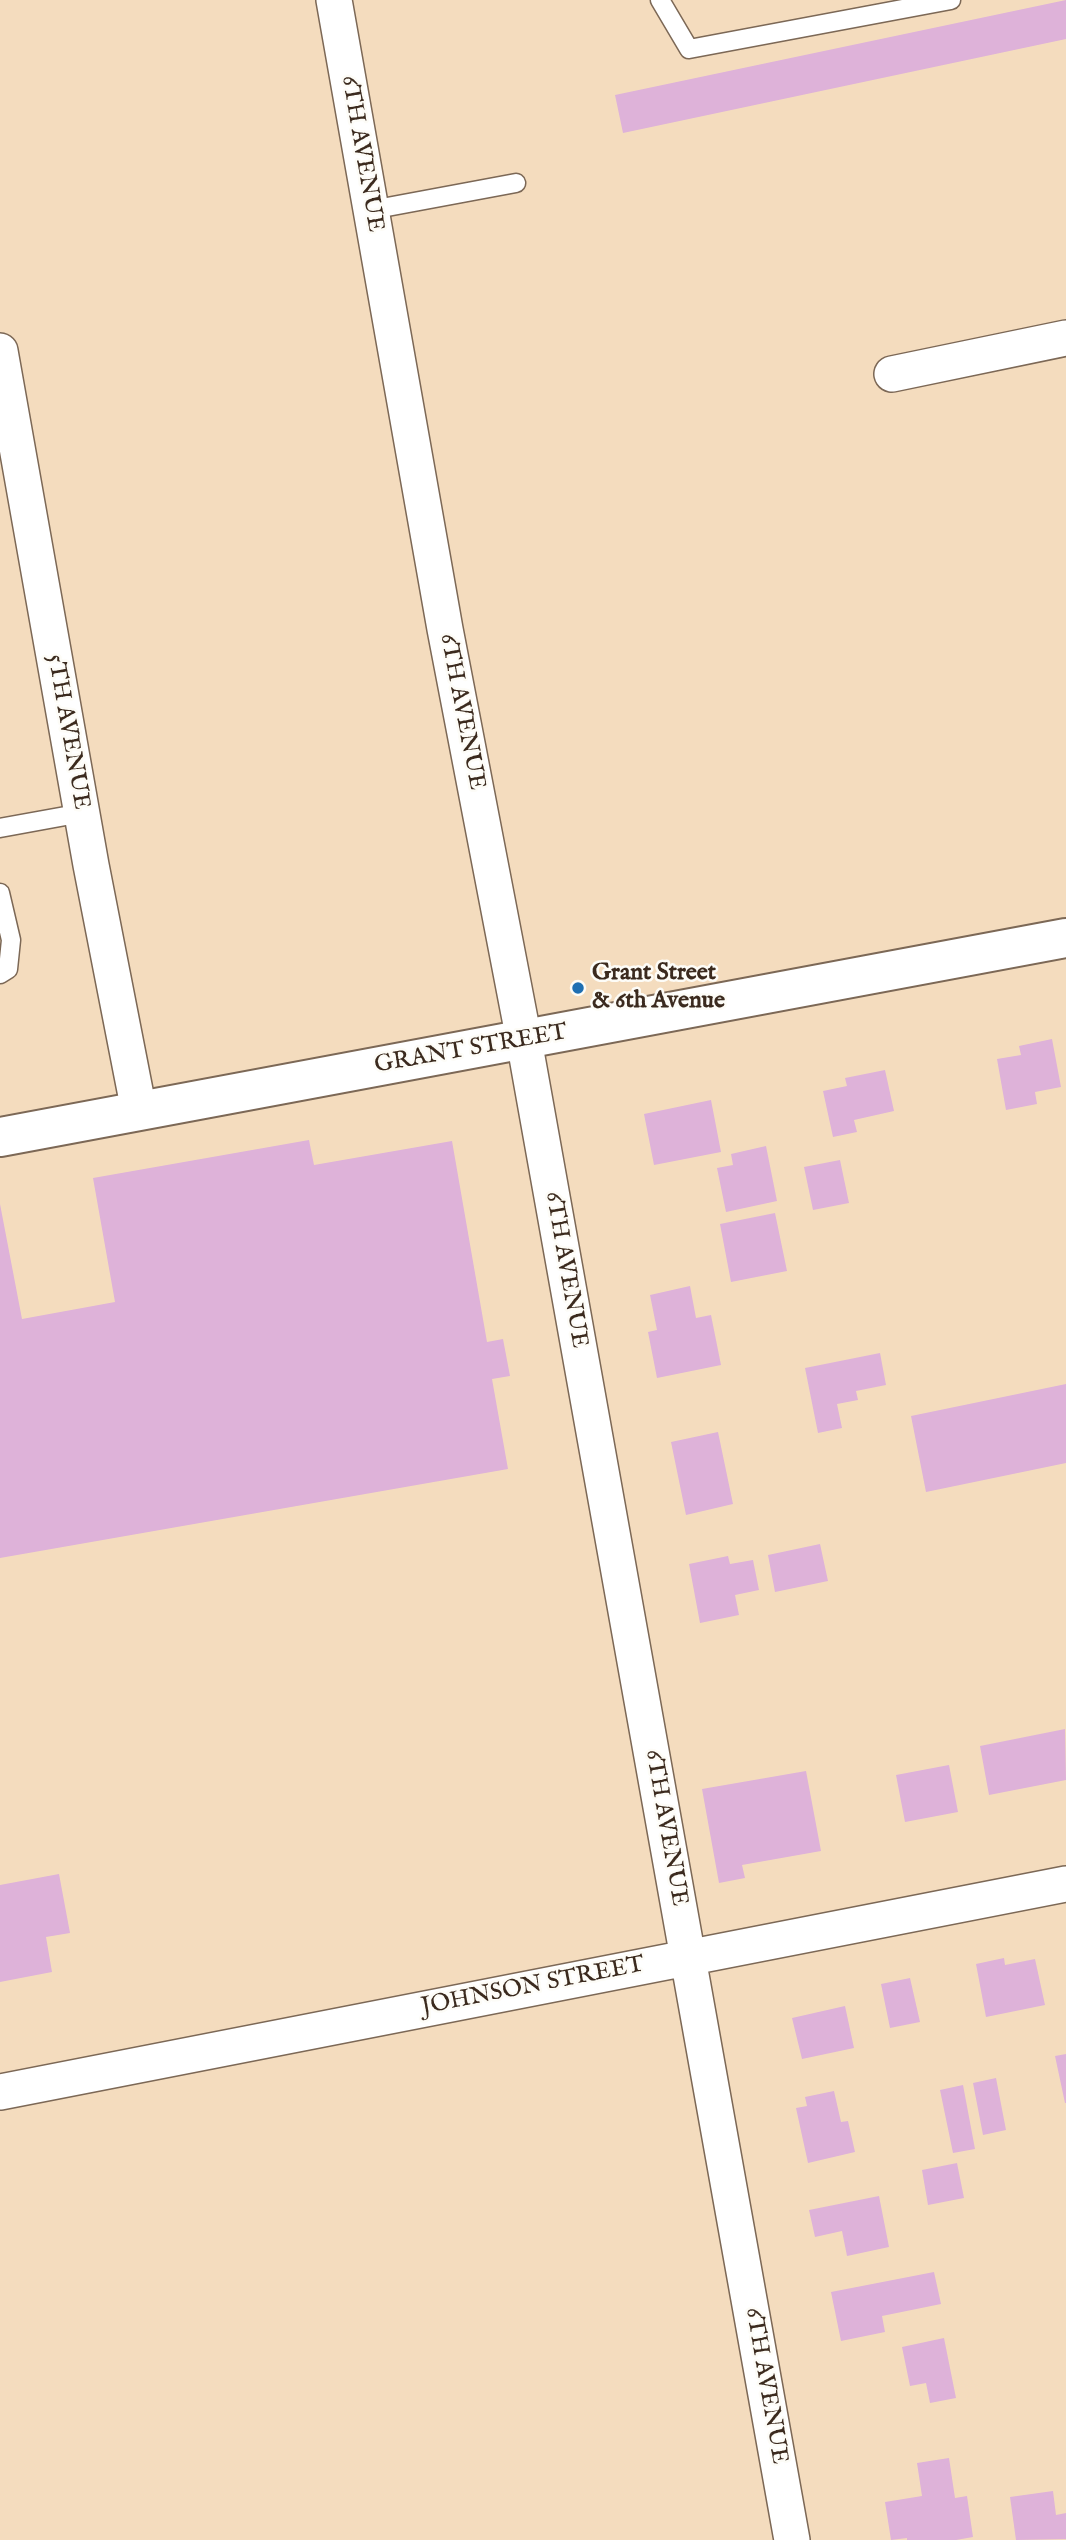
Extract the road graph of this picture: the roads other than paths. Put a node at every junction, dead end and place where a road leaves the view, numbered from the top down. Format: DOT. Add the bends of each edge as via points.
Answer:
graph roads {
  1 [pos="334,0"];
  2 [pos="660,0"];
  3 [pos="951,0"];
  4 [pos="516,183"];
  5 [pos="371,210"];
  6 [pos="1066,338"];
  7 [pos="0,351"];
  8 [pos="892,374"];
  9 [pos="82,813"];
  10 [pos="0,828"];
  11 [pos="0,893"];
  12 [pos="1066,938"];
  13 [pos="0,974"];
  14 [pos="524,1040"];
  15 [pos="139,1111"];
  16 [pos="0,1137"];
  17 [pos="1066,1884"];
  18 [pos="688,1956"];
  19 [pos="0,2092"];
  20 [pos="792,2540"];
  1 -- 5 [label="street, 6TH AVENUE"];
  2 -- 3 [label="lane" via="689,48"];
  4 -- 5 [label="lane"];
  5 -- 14 [label="street, 6TH AVENUE"];
  6 -- 8 [label="street"];
  7 -- 9 [label="street, 5TH AVENUE"];
  9 -- 10 [label="lane"];
  9 -- 15 [label="street, 5TH AVENUE"];
  11 -- 13 [label="lane" via="11,940 8,969"];
  12 -- 14 [label="street, GRANT STREET"];
  14 -- 15 [label="street, GRANT STREET"];
  14 -- 18 [label="street, 6TH AVENUE"];
  15 -- 16 [label="street, GRANT STREET"];
  17 -- 18 [label="street, JOHNSON STREET"];
  18 -- 19 [label="street, JOHNSON STREET"];
  18 -- 20 [label="street, 6TH AVENUE"];
}
